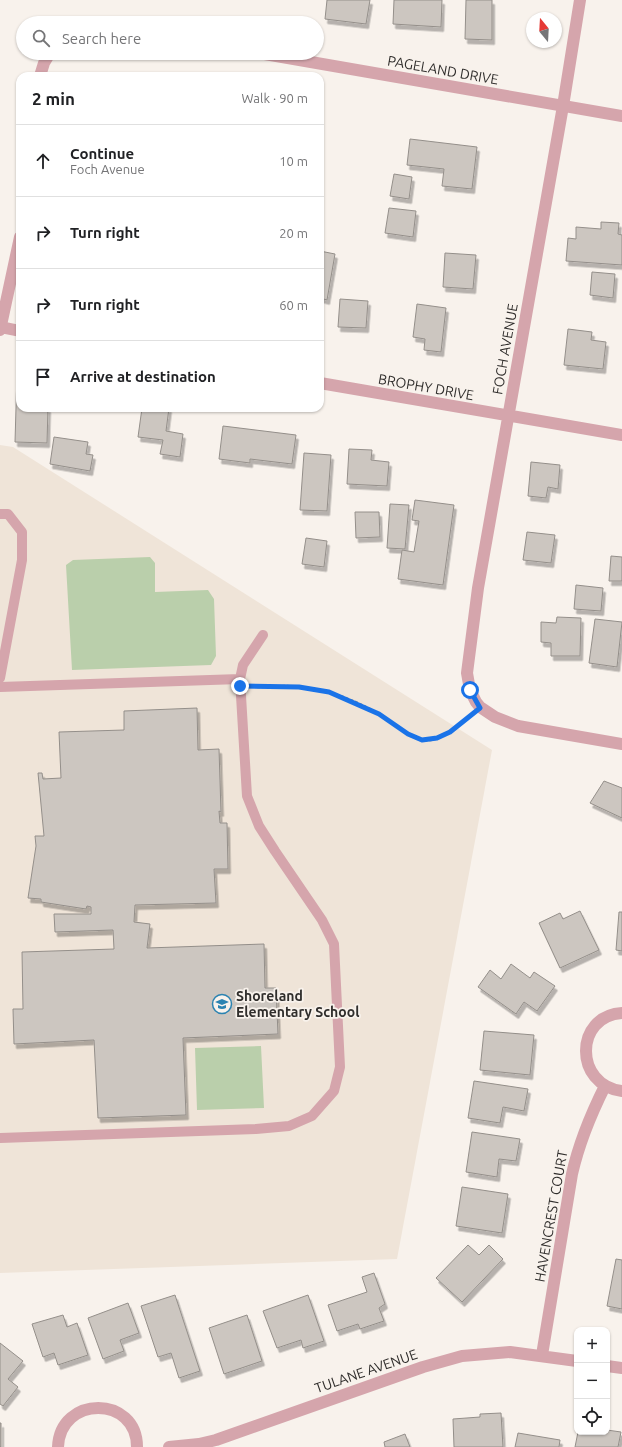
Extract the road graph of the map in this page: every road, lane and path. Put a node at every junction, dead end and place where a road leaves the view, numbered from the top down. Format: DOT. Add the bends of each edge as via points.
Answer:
graph roads {
  1 [pos="580,0"];
  2 [pos="46,60"];
  3 [pos="298,60"];
  4 [pos="41,72"];
  5 [pos="563,106"];
  6 [pos="622,116"];
  7 [pos="16,258"];
  8 [pos="0,327"];
  9 [pos="0,330"];
  10 [pos="16,330"];
  11 [pos="324,384"];
  12 [pos="508,416"];
  13 [pos="622,435"];
  14 [pos="0,514"];
  15 [pos="263,635"];
  16 [pos="0,678"];
  17 [pos="240,683"];
  18 [pos="0,687"];
  19 [pos="478,705"];
  20 [pos="622,744"];
  21 [pos="622,1013"];
  22 [pos="605,1086"];
  23 [pos="622,1091"];
  24 [pos="0,1138"];
  25 [pos="542,1356"];
  26 [pos="574,1361"];
  27 [pos="610,1366"];
  28 [pos="622,1368"];
  29 [pos="58,1447"];
  30 [pos="137,1447"];
  31 [pos="169,1447"];
  1 -- 5 [label="street, FOCH AVENUE"];
  2 -- 4 [label="street"];
  3 -- 5 [label="street, PAGELAND DRIVE"];
  5 -- 6 [label="street, PAGELAND DRIVE"];
  5 -- 12 [label="street, FOCH AVENUE"];
  7 -- 8 [label="street"];
  8 -- 9 [label="street"];
  8 -- 10 [label="street"];
  11 -- 12 [label="street, BROPHY DRIVE"];
  12 -- 13 [label="street, BROPHY DRIVE"];
  12 -- 19 [label="street, FOCH AVENUE" via="478,588 468,673 470,690"];
  14 -- 16 [label="lane" via="8,514 22,532 22,560"];
  15 -- 17 [label="lane" via="243,665"];
  17 -- 18 [label="lane"];
  17 -- 19 [label="path" via="329,692 379,714 408,734 422,740 437,738 450,732"];
  17 -- 24 [label="lane" via="247,796 259,826 322,920 334,944 340,1067 334,1091 312,1116 289,1126"];
  19 -- 20 [label="street" via="495,717 518,726"];
  21 -- 22 [label="street" via="609,1016 593,1028 585,1050 592,1074"];
  22 -- 23 [label="street"];
  22 -- 25 [label="street, HAVENCREST COURT" via="576,1155"];
  25 -- 26 [label="street, TULANE AVENUE"];
  25 -- 31 [label="street, TULANE AVENUE" via="504,1352 444,1360 216,1440"];
  27 -- 28 [label="street"];
  29 -- 30 [label="street" via="66,1424 73,1416 91,1408 102,1408 121,1414 134,1431"];
}
